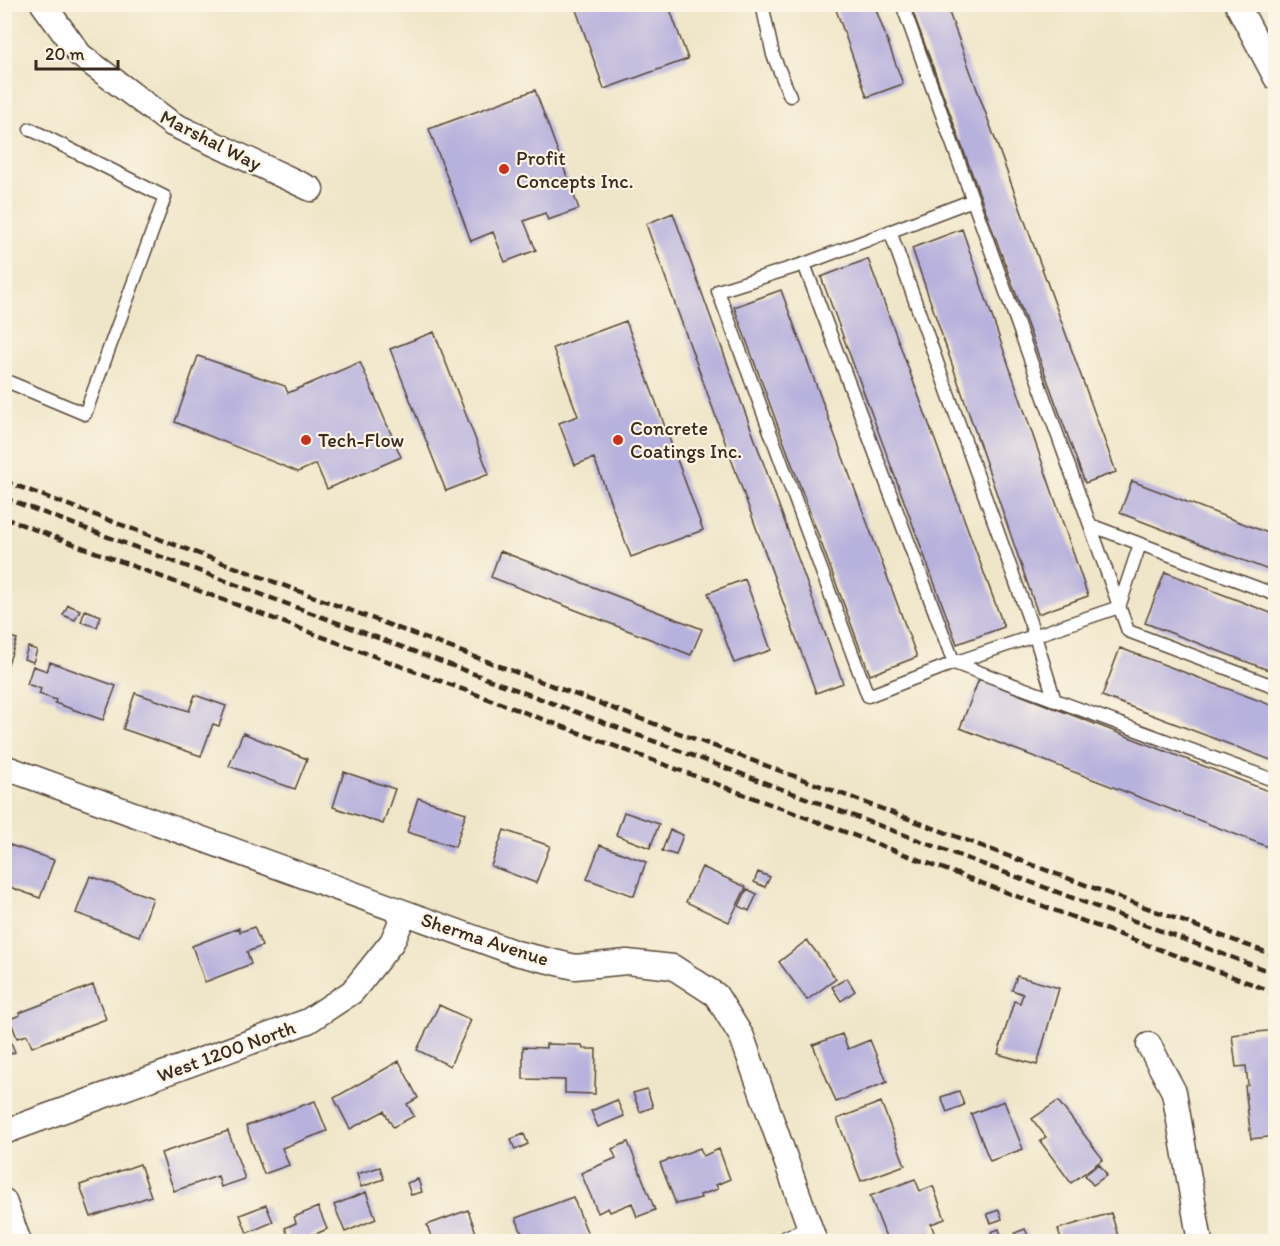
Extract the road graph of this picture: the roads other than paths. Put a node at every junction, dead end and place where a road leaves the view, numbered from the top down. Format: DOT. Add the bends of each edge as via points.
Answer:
graph roads {
  1 [pos="43,4"];
  2 [pos="762,4"];
  3 [pos="902,4"];
  4 [pos="1237,4"];
  5 [pos="1273,67"];
  6 [pos="790,96"];
  7 [pos="30,129"];
  8 [pos="311,189"];
  9 [pos="972,200"];
  10 [pos="890,231"];
  11 [pos="804,264"];
  12 [pos="4,380"];
  13 [pos="1090,525"];
  14 [pos="1140,544"];
  15 [pos="1275,595"];
  16 [pos="1119,606"];
  17 [pos="1035,636"];
  18 [pos="954,663"];
  19 [pos="1275,687"];
  20 [pos="1056,701"];
  21 [pos="4,767"];
  22 [pos="1275,781"];
  23 [pos="405,913"];
  24 [pos="1149,1045"];
  25 [pos="4,1132"];
  26 [pos="4,1201"];
  27 [pos="814,1237"];
  28 [pos="19,1242"];
  29 [pos="789,1242"];
  30 [pos="1200,1242"];
  1 -- 8 [label="street, Marshal Way" via="80,55 172,124"];
  2 -- 6 [label="lane" via="773,55"];
  3 -- 9 [label="lane"];
  4 -- 5 [label="street"];
  7 -- 12 [label="lane" via="165,197 85,414"];
  9 -- 10 [label="lane"];
  9 -- 13 [label="lane"];
  10 -- 11 [label="lane"];
  10 -- 17 [label="lane"];
  11 -- 18 [label="lane"];
  11 -- 18 [label="lane" via="718,291 868,696"];
  13 -- 14 [label="lane"];
  13 -- 16 [label="lane"];
  14 -- 15 [label="lane"];
  14 -- 16 [label="lane"];
  16 -- 17 [label="lane"];
  16 -- 19 [label="lane" via="1128,631"];
  17 -- 18 [label="lane"];
  17 -- 20 [label="lane"];
  18 -- 20 [label="lane"];
  20 -- 22 [label="lane"];
  21 -- 23 [label="street, Sherma Avenue"];
  23 -- 25 [label="street, West 1200 North" via="392,942 352,992 308,1021"];
  23 -- 27 [label="street, Sherma Avenue" via="516,953 575,967 627,962 673,967 716,994 742,1037"];
  24 -- 30 [label="street" via="1174,1092"];
  26 -- 28 [label="street"];
  27 -- 29 [label="street"];
}
